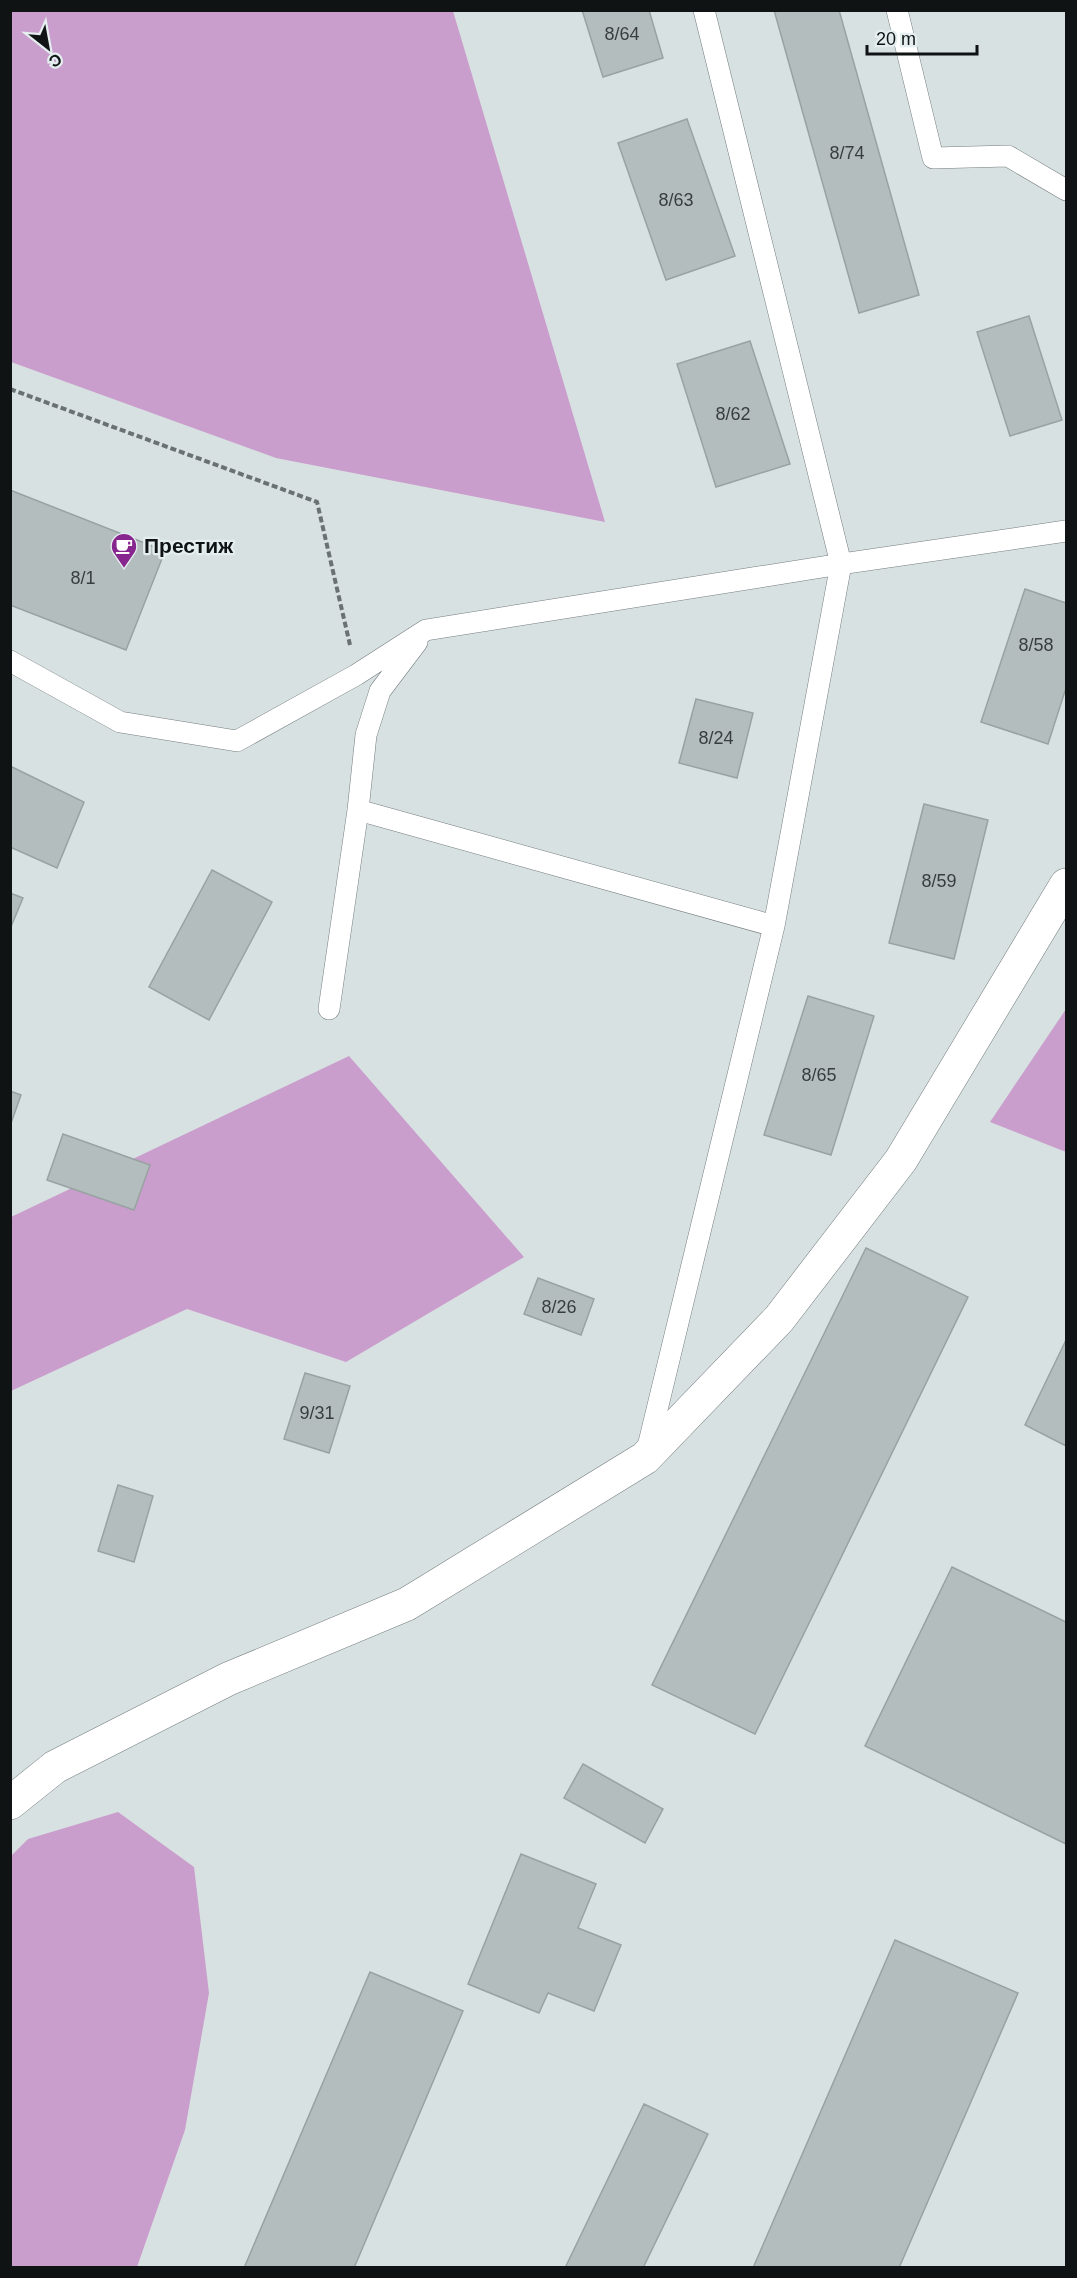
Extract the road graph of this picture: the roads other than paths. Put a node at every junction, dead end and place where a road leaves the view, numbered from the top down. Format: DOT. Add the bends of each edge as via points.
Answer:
graph roads {
  1 [pos="704,10"];
  2 [pos="897,10"];
  3 [pos="1066,190"];
  4 [pos="1066,531"];
  5 [pos="841,564"];
  6 [pos="426,630"];
  7 [pos="10,661"];
  8 [pos="358,810"];
  9 [pos="1066,885"];
  10 [pos="774,926"];
  11 [pos="329,1009"];
  12 [pos="645,1458"];
  13 [pos="10,1803"];
  1 -- 5 [label="lane"];
  2 -- 3 [label="lane" via="933,158 1008,156"];
  4 -- 5 [label="lane"];
  5 -- 6 [label="lane"];
  5 -- 10 [label="lane"];
  6 -- 7 [label="lane" via="356,675 237,741 120,722"];
  6 -- 8 [label="lane" via="380,691 366,735"];
  8 -- 10 [label="lane"];
  8 -- 11 [label="lane"];
  9 -- 12 [label="street" via="901,1160 779,1319"];
  10 -- 12 [label="lane"];
  12 -- 13 [label="street" via="407,1604 228,1679 55,1767"];
}
